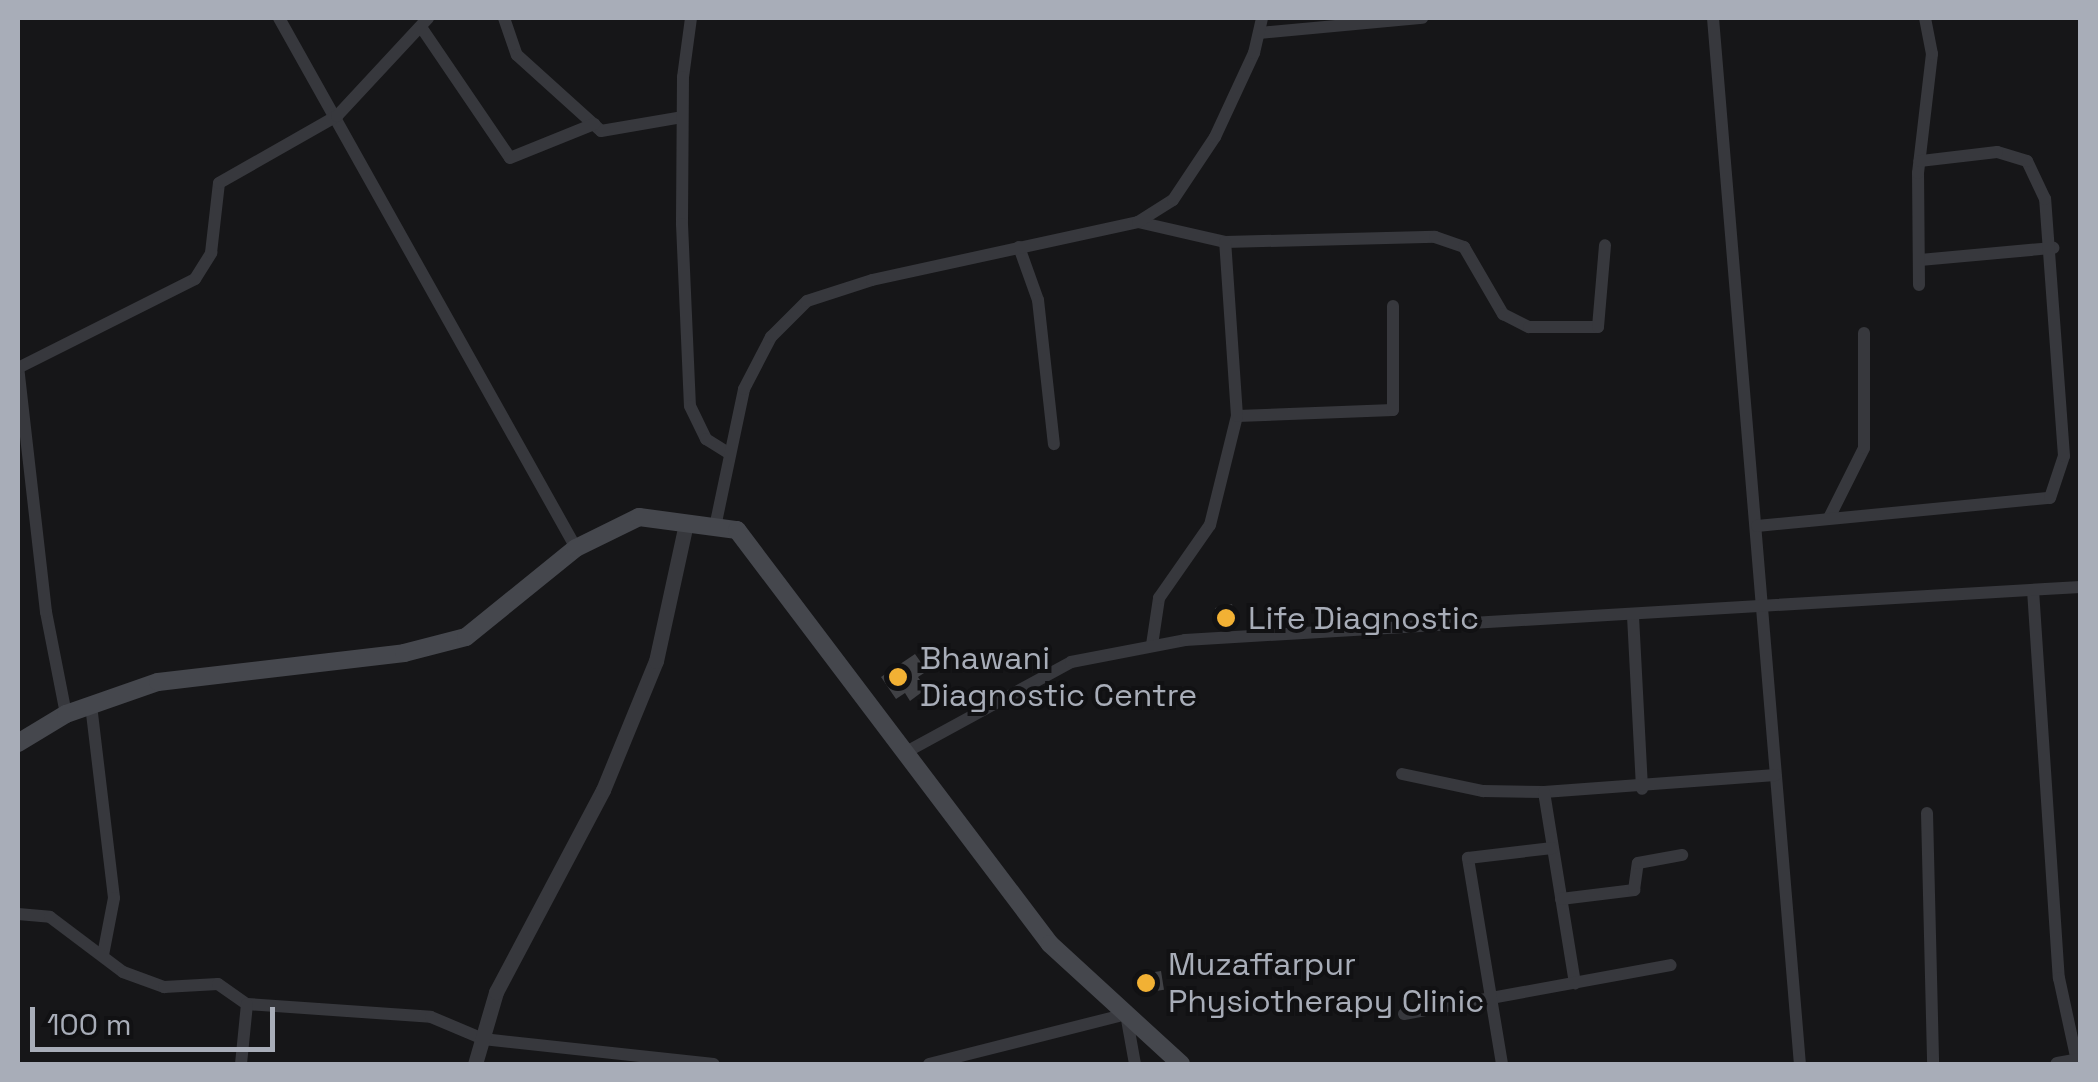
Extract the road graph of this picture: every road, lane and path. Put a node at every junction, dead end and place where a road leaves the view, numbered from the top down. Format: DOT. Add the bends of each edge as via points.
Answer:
graph roads {
  1 [pos="278,18"];
  2 [pos="504,18"];
  3 [pos="691,18"];
  4 [pos="1262,18"];
  5 [pos="1422,18"];
  6 [pos="1712,18"];
  7 [pos="1925,18"];
  8 [pos="424,22"];
  9 [pos="1258,33"];
  10 [pos="337,116"];
  11 [pos="682,118"];
  12 [pos="594,124"];
  13 [pos="1920,161"];
  14 [pos="1138,222"];
  15 [pos="1225,242"];
  16 [pos="1605,244"];
  17 [pos="1019,246"];
  18 [pos="2053,248"];
  19 [pos="1920,260"];
  20 [pos="1919,286"];
  21 [pos="1393,306"];
  22 [pos="1864,333"];
  23 [pos="1237,416"];
  24 [pos="1054,444"];
  25 [pos="728,452"];
  26 [pos="1829,518"];
  27 [pos="686,523"];
  28 [pos="1757,526"];
  29 [pos="715,527"];
  30 [pos="576,548"];
  31 [pos="2080,587"];
  32 [pos="2033,590"];
  33 [pos="1764,609"];
  34 [pos="1633,616"];
  35 [pos="1152,644"];
  36 [pos="91,705"];
  37 [pos="66,714"];
  38 [pos="18,743"];
  39 [pos="908,751"];
  40 [pos="1402,774"];
  41 [pos="1775,775"];
  42 [pos="1642,790"];
  43 [pos="1544,792"];
  44 [pos="1927,813"];
  45 [pos="1552,848"];
  46 [pos="1682,856"];
  47 [pos="1561,899"];
  48 [pos="18,914"];
  49 [pos="103,955"];
  50 [pos="1671,965"];
  51 [pos="1574,984"];
  52 [pos="1486,998"];
  53 [pos="247,1004"];
  54 [pos="1126,1014"];
  55 [pos="1404,1014"];
  56 [pos="482,1039"];
  57 [pos="2079,1060"];
  58 [pos="241,1064"];
  59 [pos="475,1064"];
  60 [pos="714,1064"];
  61 [pos="929,1064"];
  62 [pos="1135,1064"];
  63 [pos="1181,1064"];
  64 [pos="1502,1064"];
  65 [pos="1800,1064"];
  66 [pos="1934,1064"];
  67 [pos="2056,1064"];
  1 -- 10 [label="street"];
  2 -- 12 [label="street" via="517,56"];
  3 -- 11 [label="street"];
  4 -- 9 [label="street"];
  5 -- 9 [label="street"];
  6 -- 28 [label="street"];
  7 -- 13 [label="street" via="1932,54"];
  8 -- 10 [label="street"];
  8 -- 12 [label="street" via="510,158"];
  9 -- 14 [label="street" via="1215,137 1173,200"];
  10 -- 30 [label="street" via="478,383"];
  10 -- 37 [label="street" via="219,183 211,253 195,279 18,368 46,612"];
  11 -- 12 [label="street" via="601,131"];
  11 -- 25 [label="street" via="690,406 706,439"];
  13 -- 18 [label="street" via="1998,152 2027,161 2045,199"];
  13 -- 19 [label="street"];
  14 -- 15 [label="street"];
  14 -- 17 [label="street"];
  15 -- 16 [label="street" via="1435,237 1464,247 1502,314 1528,327 1598,327"];
  15 -- 23 [label="street"];
  17 -- 24 [label="street" via="1038,300"];
  17 -- 25 [label="street" via="807,301 771,336 744,388"];
  18 -- 19 [label="street"];
  18 -- 26 [label="street" via="2064,456 2050,498"];
  19 -- 20 [label="street"];
  21 -- 23 [label="street" via="1394,410"];
  22 -- 26 [label="street" via="1864,448"];
  23 -- 35 [label="street" via="1210,525 1159,598"];
  25 -- 29 [label="street"];
  26 -- 28 [label="street"];
  27 -- 29 [label="main road"];
  27 -- 30 [label="main road" via="639,517"];
  27 -- 56 [label="street" via="656,661 602,790 496,992"];
  28 -- 33 [label="street"];
  29 -- 39 [label="main road" via="737,530"];
  30 -- 36 [label="main road" via="466,637 404,652 158,682"];
  31 -- 32 [label="street"];
  32 -- 33 [label="street"];
  32 -- 57 [label="street" via="2059,978"];
  33 -- 34 [label="street"];
  33 -- 41 [label="street"];
  34 -- 35 [label="street"];
  34 -- 42 [label="street"];
  35 -- 39 [label="street" via="1072,662"];
  36 -- 37 [label="main road"];
  36 -- 49 [label="street" via="114,898"];
  37 -- 38 [label="main road"];
  39 -- 54 [label="main road" via="1050,944"];
  40 -- 43 [label="street" via="1483,792"];
  41 -- 42 [label="street"];
  41 -- 65 [label="street"];
  42 -- 43 [label="street"];
  43 -- 45 [label="street"];
  44 -- 66 [label="street"];
  45 -- 47 [label="street"];
  45 -- 52 [label="street" via="1468,858"];
  46 -- 47 [label="street" via="1638,862 1634,890"];
  47 -- 51 [label="street"];
  48 -- 49 [label="street" via="50,916"];
  49 -- 53 [label="street" via="139,980 164,988 218,984"];
  50 -- 51 [label="street"];
  51 -- 52 [label="street"];
  52 -- 55 [label="street"];
  52 -- 64 [label="street"];
  53 -- 56 [label="street" via="431,1017"];
  53 -- 58 [label="street"];
  54 -- 61 [label="street"];
  54 -- 62 [label="street"];
  54 -- 63 [label="main road"];
  56 -- 59 [label="street"];
  56 -- 60 [label="street"];
  57 -- 67 [label="street"];
}
